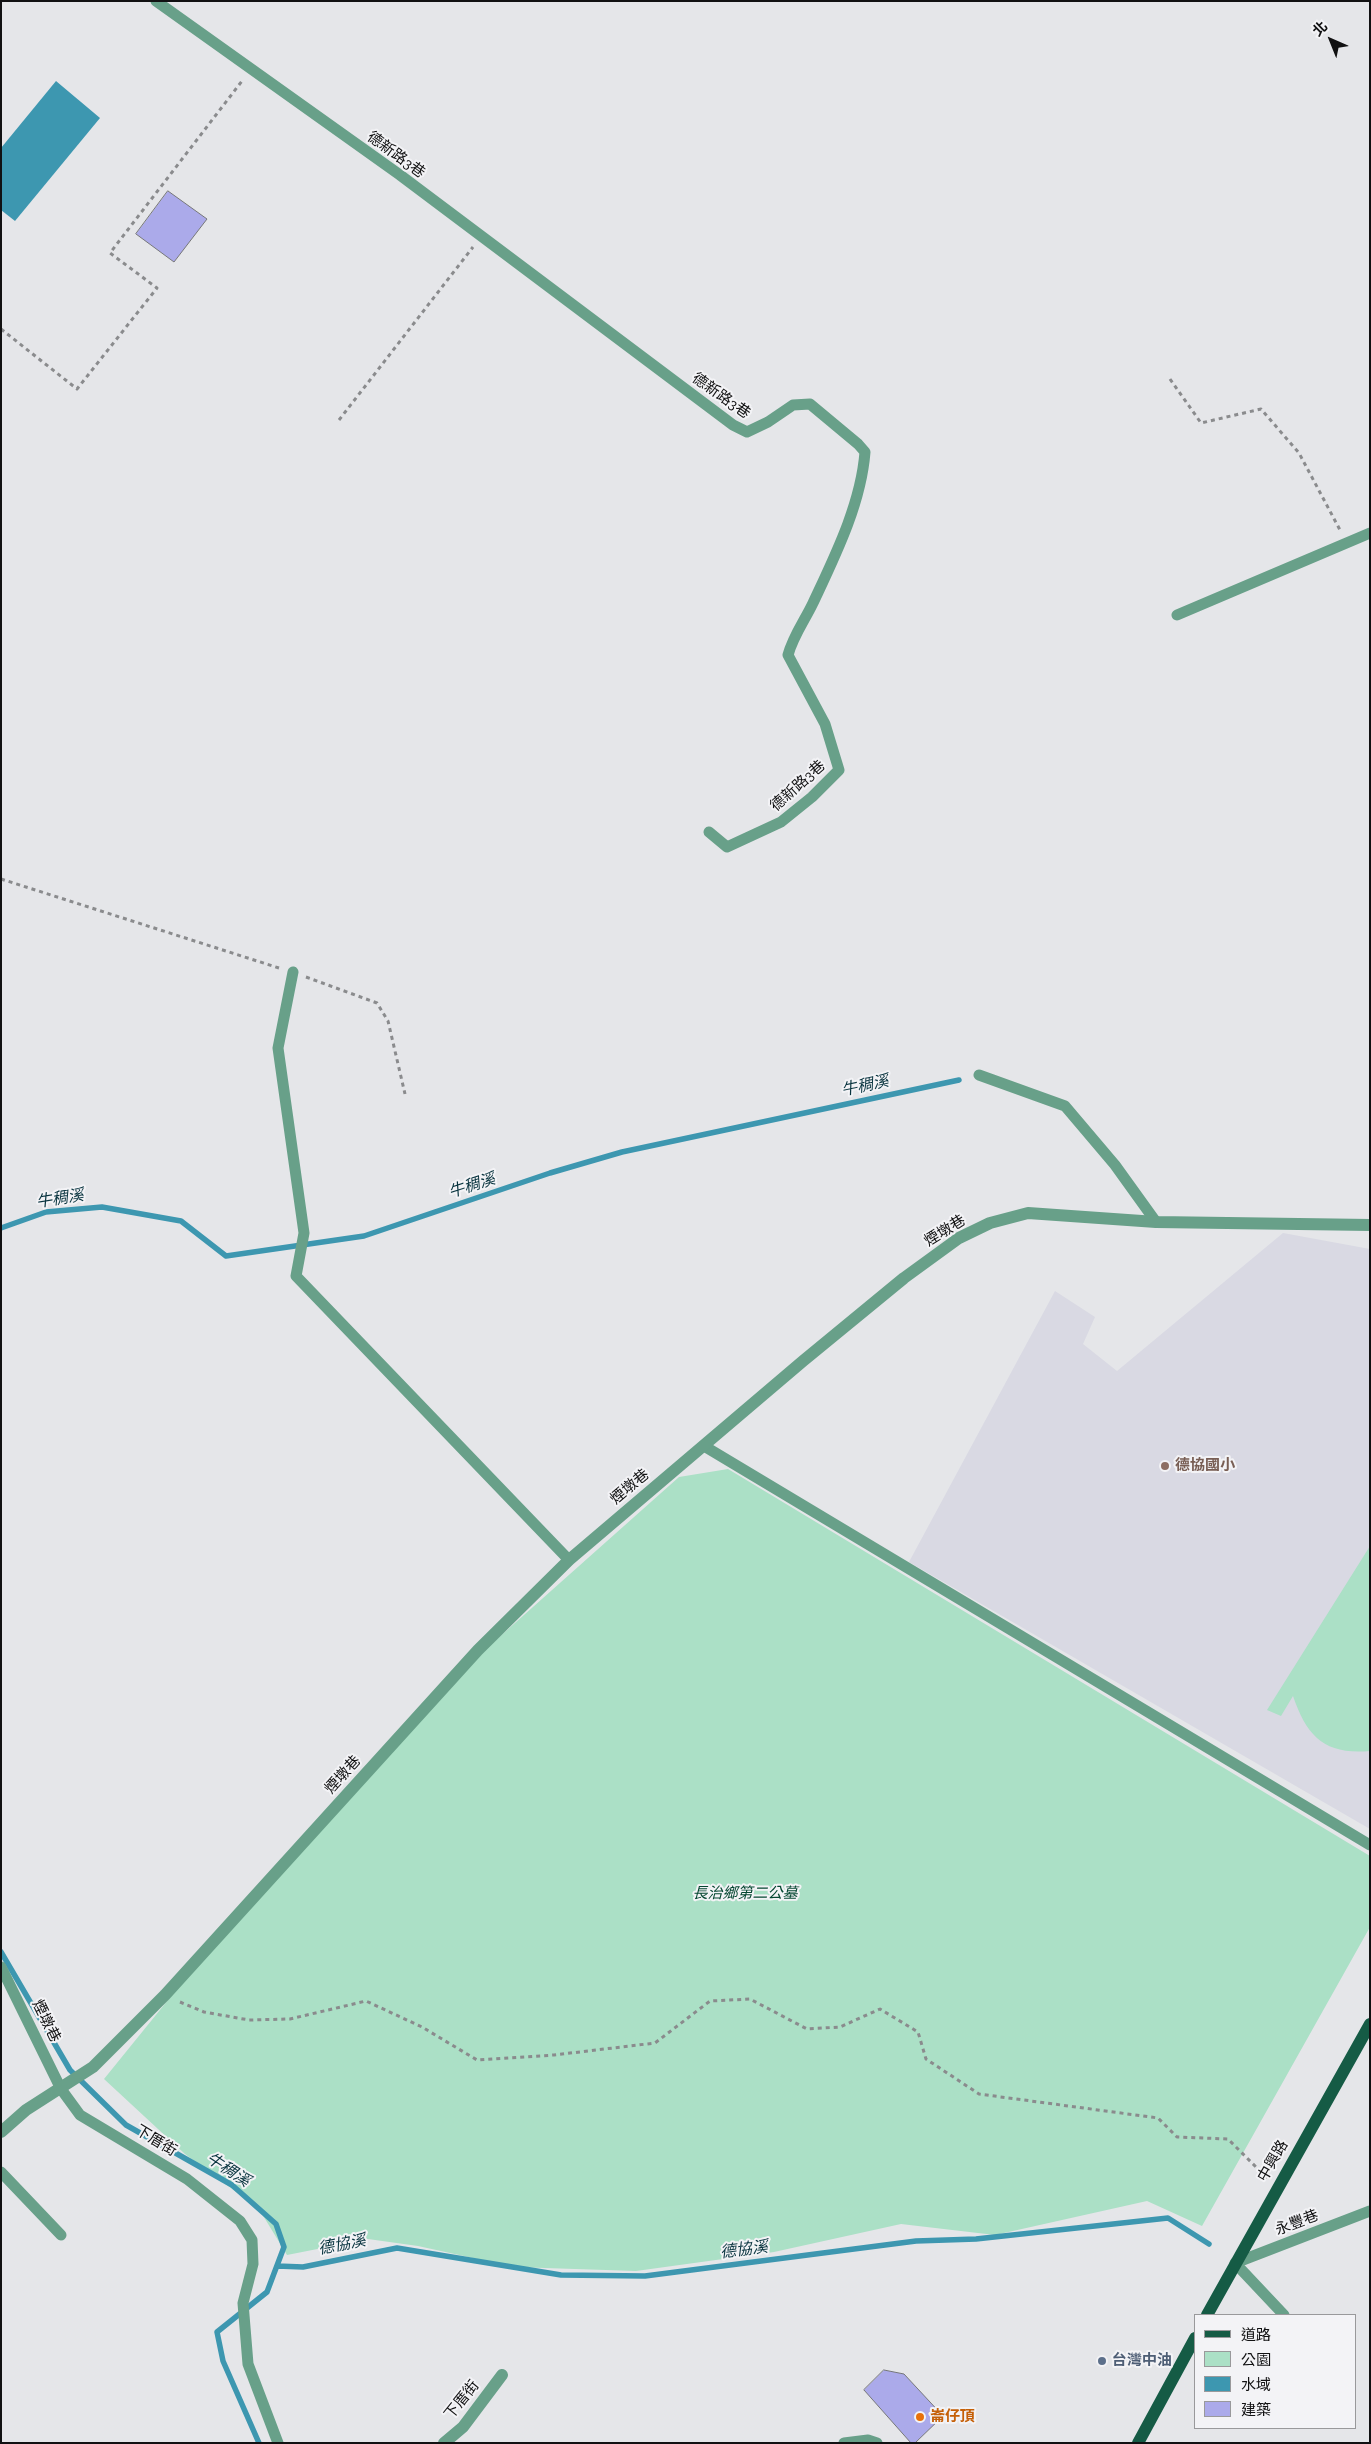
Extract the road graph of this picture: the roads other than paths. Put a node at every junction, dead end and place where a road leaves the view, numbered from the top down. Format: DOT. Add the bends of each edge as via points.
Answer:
graph roads {
  1 [pos="156,1"];
  2 [pos="1370,533"];
  3 [pos="1177,615"];
  4 [pos="709,832"];
  5 [pos="293,972"];
  6 [pos="979,1075"];
  7 [pos="1156,1222"];
  8 [pos="1370,1224"];
  9 [pos="704,1446"];
  10 [pos="569,1560"];
  11 [pos="1370,1845"];
  12 [pos="1,1967"];
  13 [pos="1370,2024"];
  14 [pos="64,2086"];
  15 [pos="1,2132"];
  16 [pos="1,2172"];
  17 [pos="1370,2211"];
  18 [pos="61,2235"];
  19 [pos="1235,2263"];
  20 [pos="1208,2314"];
  21 [pos="1283,2314"];
  22 [pos="1194,2340"];
  23 [pos="502,2375"];
  24 [pos="278,2443"];
  25 [pos="444,2443"];
  26 [pos="844,2443"];
  27 [pos="877,2443"];
  28 [pos="1138,2443"];
  1 -- 4 [label="lane, 德新路3巷" via="481,236 733,425 746,432 793,406 810,404 865,452 863,476 834,559 788,654 824,724 839,770 781,822 727,847"];
  2 -- 3 [label="lane"];
  5 -- 10 [label="lane" via="278,1048 304,1233 296,1276"];
  6 -- 7 [label="lane" via="1065,1106 1115,1165"];
  7 -- 8 [label="street, 煙墩巷"];
  7 -- 9 [label="street, 煙墩巷" via="1028,1214 982,1227 959,1238 904,1278"];
  9 -- 10 [label="street, 煙墩巷"];
  9 -- 11 [label="lane"];
  10 -- 14 [label="street, 煙墩巷" via="478,1650 165,1995 93,2067"];
  12 -- 14 [label="lane, 煙墩巷"];
  13 -- 19 [label="main road, 中興路"];
  14 -- 15 [label="street, 煙墩巷" via="26,2110"];
  14 -- 24 [label="lane, 下厝街" via="80,2114 187,2179 240,2221 252,2240 253,2264 243,2303 248,2364"];
  16 -- 18 [label="lane"];
  17 -- 19 [label="lane, 永豐巷"];
  19 -- 20 [label="main road, 中興路"];
  19 -- 21 [label="lane"];
  22 -- 28 [label="main road"];
  23 -- 25 [label="street, 下厝街" via="463,2427"];
  26 -- 27 [label="lane" via="868,2440"];
}
